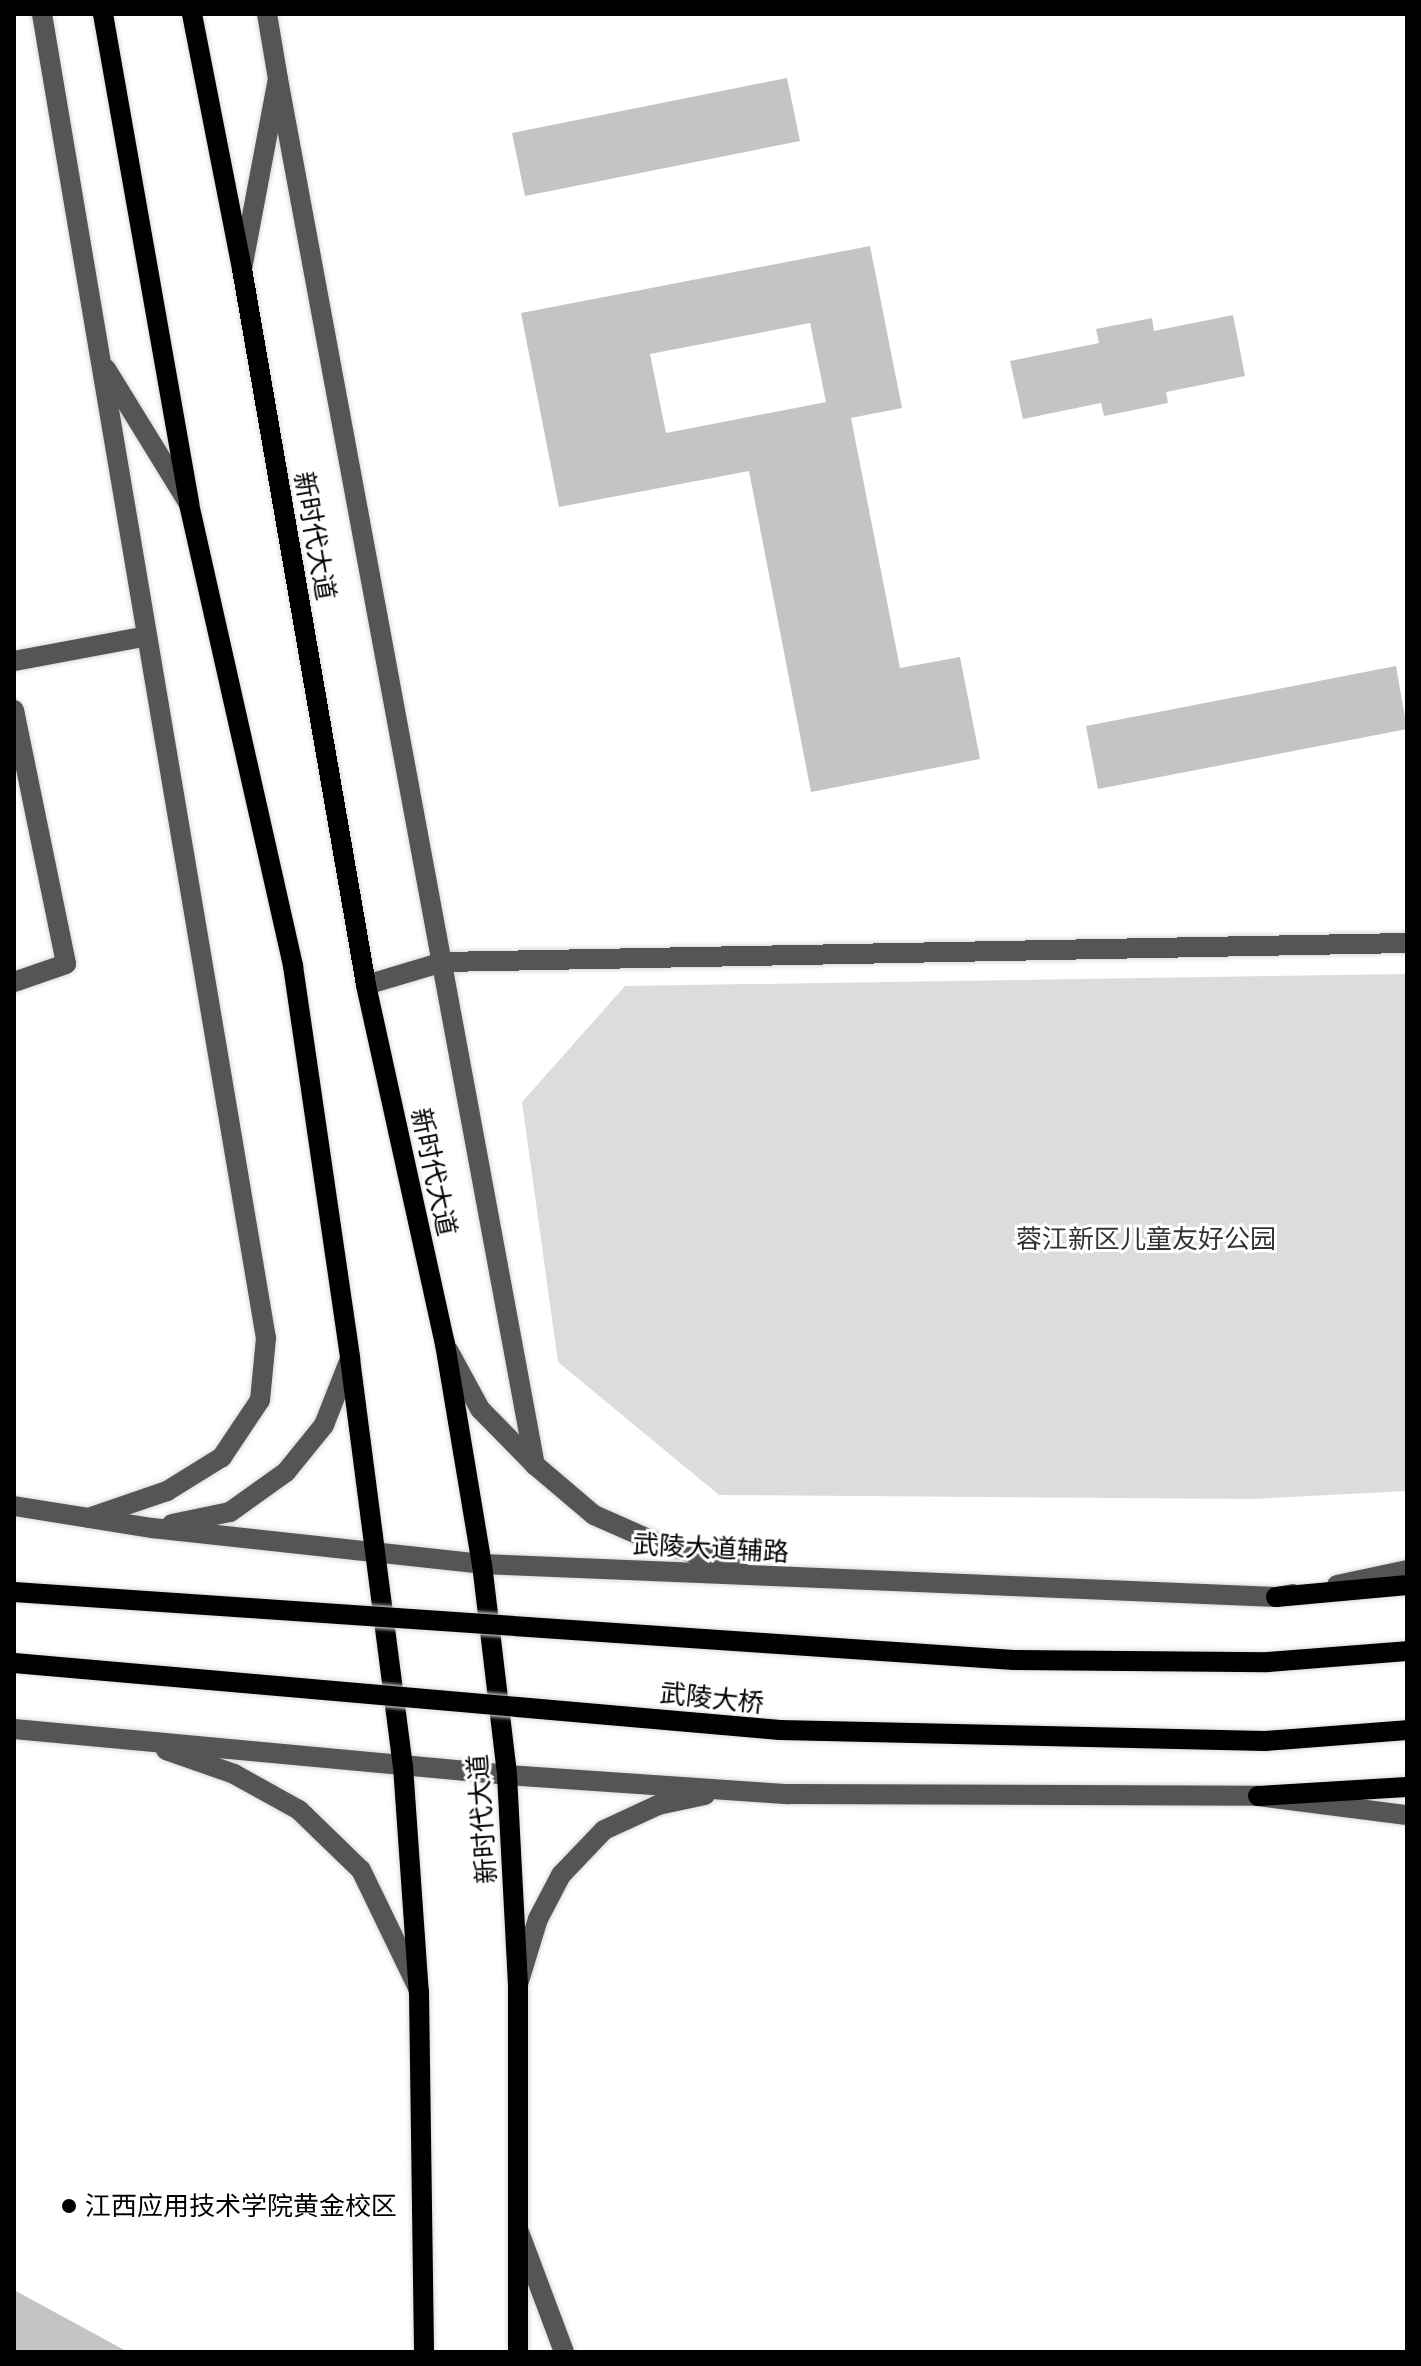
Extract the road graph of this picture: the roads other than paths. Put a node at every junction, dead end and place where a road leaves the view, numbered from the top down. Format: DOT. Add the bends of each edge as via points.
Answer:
graph roads {
  1 [pos="42,14"];
  2 [pos="103,14"];
  3 [pos="192,14"];
  4 [pos="267,14"];
  5 [pos="278,79"];
  6 [pos="242,269"];
  7 [pos="100,358"];
  8 [pos="189,504"];
  9 [pos="147,636"];
  10 [pos="14,661"];
  11 [pos="14,710"];
  12 [pos="1407,943"];
  13 [pos="443,962"];
  14 [pos="14,982"];
  15 [pos="366,985"];
  16 [pos="445,1344"];
  17 [pos="350,1359"];
  18 [pos="535,1465"];
  19 [pos="14,1506"];
  20 [pos="88,1518"];
  21 [pos="152,1528"];
  22 [pos="377,1554"];
  23 [pos="482,1564"];
  24 [pos="1407,1570"];
  25 [pos="801,1578"];
  26 [pos="1407,1585"];
  27 [pos="14,1592"];
  28 [pos="1276,1597"];
  29 [pos="1407,1651"];
  30 [pos="14,1663"];
  31 [pos="14,1729"];
  32 [pos="1407,1730"];
  33 [pos="136,1739"];
  34 [pos="403,1766"];
  35 [pos="507,1775"];
  36 [pos="1407,1787"];
  37 [pos="730,1790"];
  38 [pos="1258,1796"];
  39 [pos="1407,1815"];
  40 [pos="518,1985"];
  41 [pos="419,1992"];
  42 [pos="518,2230"];
  43 [pos="424,2352"];
  44 [pos="518,2352"];
  45 [pos="564,2352"];
  1 -- 7 [label="street"];
  2 -- 8 [label="main road"];
  3 -- 6 [label="main road, 新时代大道"];
  4 -- 5 [label="street"];
  5 -- 6 [label="street"];
  5 -- 13 [label="street"];
  6 -- 15 [label="main road, 新时代大道"];
  7 -- 8 [label="street"];
  7 -- 9 [label="street"];
  8 -- 17 [label="main road" via="293,966"];
  9 -- 10 [label="street"];
  9 -- 20 [label="street" via="266,1338 260,1400 222,1457 167,1491"];
  11 -- 14 [label="street" via="66,964"];
  12 -- 13 [label="street"];
  13 -- 15 [label="street"];
  13 -- 18 [label="street"];
  15 -- 16 [label="main road, 新时代大道"];
  16 -- 18 [label="street" via="480,1409"];
  16 -- 23 [label="main road, 新时代大道"];
  17 -- 21 [label="street" via="324,1425 286,1472 230,1512"];
  17 -- 22 [label="main road"];
  18 -- 25 [label="street" via="594,1515 653,1541 726,1564"];
  19 -- 20 [label="street, 武陵大道辅路"];
  20 -- 21 [label="street, 武陵大道辅路"];
  21 -- 22 [label="street, 武陵大道辅路"];
  22 -- 23 [label="street, 武陵大道辅路"];
  22 -- 34 [label="main road"];
  23 -- 25 [label="street, 武陵大道辅路"];
  23 -- 35 [label="main road, 新时代大道"];
  24 -- 28 [label="street, 武陵大道辅路"];
  25 -- 28 [label="street, 武陵大道辅路"];
  26 -- 28 [label="main road"];
  27 -- 29 [label="main road, 武陵大桥, bridge" via="1014,1660 1268,1662"];
  30 -- 32 [label="main road, 武陵大桥, bridge" via="780,1730 1265,1741"];
  31 -- 33 [label="street"];
  33 -- 34 [label="street"];
  33 -- 41 [label="street" via="234,1774 299,1810 361,1870"];
  34 -- 35 [label="street"];
  34 -- 41 [label="main road"];
  35 -- 37 [label="street"];
  35 -- 40 [label="main road, 新时代大道"];
  36 -- 38 [label="main road"];
  37 -- 38 [label="street"];
  37 -- 40 [label="street" via="658,1805 604,1830 561,1875 538,1919"];
  38 -- 39 [label="street"];
  40 -- 42 [label="main road, 新时代大道"];
  41 -- 43 [label="main road"];
  42 -- 44 [label="main road, 新时代大道"];
  42 -- 45 [label="street"];
}
